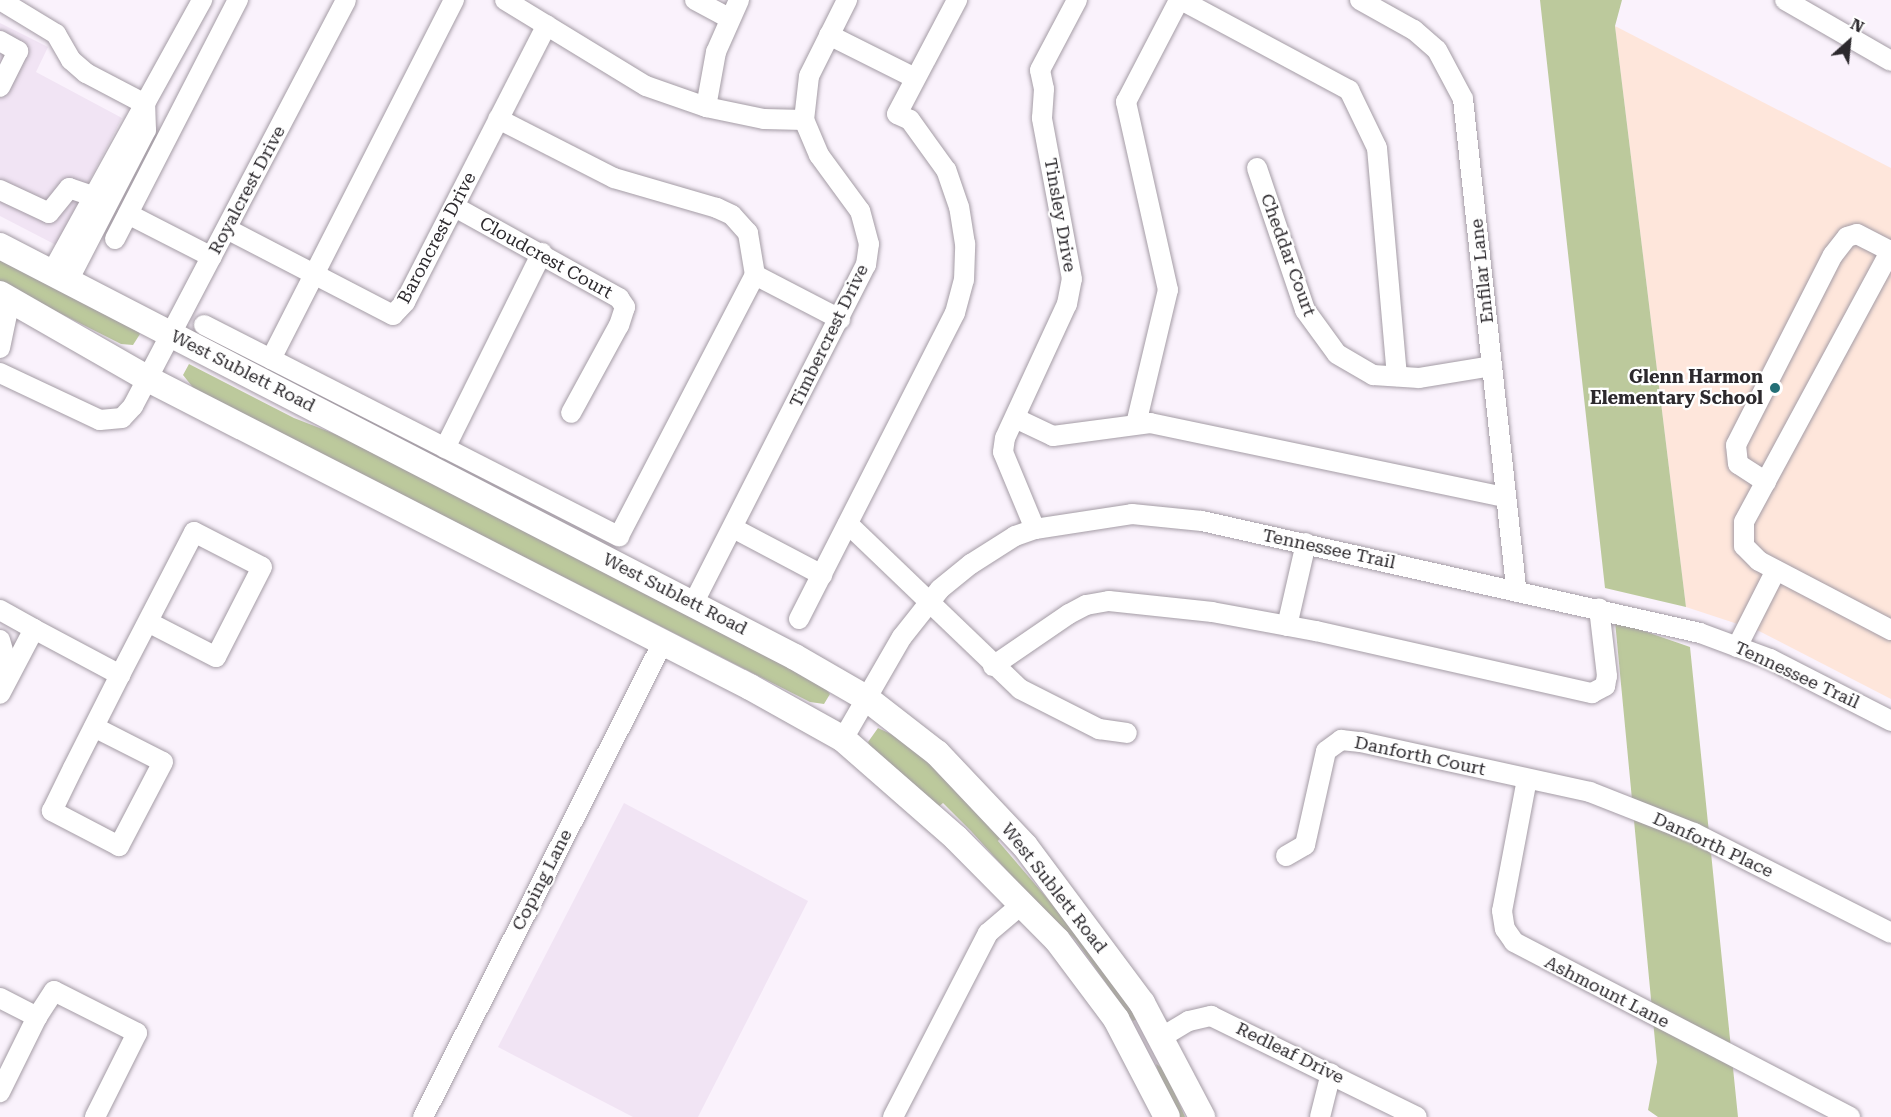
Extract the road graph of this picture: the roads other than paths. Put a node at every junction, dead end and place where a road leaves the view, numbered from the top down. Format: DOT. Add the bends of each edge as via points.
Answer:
graph roads {
  1 [pos="0,0"];
  2 [pos="202,0"];
  3 [pos="238,0"];
  4 [pos="346,0"];
  5 [pos="454,0"];
  6 [pos="505,0"];
  7 [pos="695,0"];
  8 [pos="739,0"];
  9 [pos="848,0"];
  10 [pos="957,0"];
  11 [pos="1077,0"];
  12 [pos="1180,0"];
  13 [pos="1360,0"];
  14 [pos="1785,0"];
  15 [pos="729,18"];
  16 [pos="548,25"];
  17 [pos="829,35"];
  18 [pos="0,41"];
  19 [pos="1891,61"];
  20 [pos="915,78"];
  21 [pos="0,87"];
  22 [pos="145,104"];
  23 [pos="706,107"];
  24 [pos="498,119"];
  25 [pos="804,120"];
  26 [pos="1257,168"];
  27 [pos="0,190"];
  28 [pos="101,199"];
  29 [pos="455,207"];
  30 [pos="128,214"];
  31 [pos="227,229"];
  32 [pos="116,239"];
  33 [pos="0,246"];
  34 [pos="1890,251"];
  35 [pos="542,253"];
  36 [pos="212,257"];
  37 [pos="312,274"];
  38 [pos="755,275"];
  39 [pos="60,277"];
  40 [pos="5,297"];
  41 [pos="840,319"];
  42 [pos="204,325"];
  43 [pos="172,335"];
  44 [pos="0,348"];
  45 [pos="271,359"];
  46 [pos="1492,366"];
  47 [pos="0,373"];
  48 [pos="1397,376"];
  49 [pos="150,380"];
  50 [pos="571,413"];
  51 [pos="1015,418"];
  52 [pos="1136,424"];
  53 [pos="445,448"];
  54 [pos="1766,482"];
  55 [pos="1505,497"];
  56 [pos="848,524"];
  57 [pos="733,528"];
  58 [pos="1035,529"];
  59 [pos="1306,543"];
  60 [pos="1776,570"];
  61 [pos="822,575"];
  62 [pos="1516,590"];
  63 [pos="929,603"];
  64 [pos="693,604"];
  65 [pos="1599,608"];
  66 [pos="0,610"];
  67 [pos="799,619"];
  68 [pos="148,622"];
  69 [pos="1287,626"];
  70 [pos="34,628"];
  71 [pos="1891,630"];
  72 [pos="0,640"];
  73 [pos="662,644"];
  74 [pos="1737,647"];
  75 [pos="993,666"];
  76 [pos="10,674"];
  77 [pos="120,675"];
  78 [pos="0,694"];
  79 [pos="866,698"];
  80 [pos="1891,721"];
  81 [pos="94,727"];
  82 [pos="1127,733"];
  83 [pos="843,739"];
  84 [pos="1527,779"];
  85 [pos="1286,856"];
  86 [pos="1022,904"];
  87 [pos="1891,933"];
  88 [pos="0,998"];
  89 [pos="37,1017"];
  90 [pos="1162,1037"];
  91 [pos="1135,1050"];
  92 [pos="1331,1073"];
  93 [pos="0,1092"];
  94 [pos="95,1117"];
  95 [pos="423,1117"];
  96 [pos="893,1117"];
  97 [pos="1167,1117"];
  98 [pos="1202,1117"];
  99 [pos="1320,1117"];
  100 [pos="1417,1117"];
  101 [pos="1850,1117"];
  1 -- 22 [label="street" via="56,34 71,60 86,73"];
  2 -- 22 [label="street"];
  3 -- 30 [label="street"];
  4 -- 31 [label="street, Royalcrest Drive"];
  5 -- 37 [label="street"];
  6 -- 16 [label="street"];
  7 -- 15 [label="street"];
  8 -- 15 [label="street"];
  9 -- 17 [label="street, Timbercrest Drive"];
  10 -- 20 [label="street"];
  11 -- 51 [label="street, Tinsley Drive" via="1040,70 1042,118 1072,279 1067,304"];
  12 -- 48 [label="street" via="1349,90 1377,148"];
  12 -- 52 [label="street" via="1126,102 1168,291"];
  13 -- 46 [label="street, Enfilar Lane" via="1414,30 1437,50 1463,99"];
  14 -- 19 [label="street"];
  15 -- 23 [label="street" via="717,52"];
  16 -- 23 [label="street" via="646,86"];
  16 -- 24 [label="street, Baroncrest Drive"];
  17 -- 20 [label="street"];
  17 -- 25 [label="street, Timbercrest Drive" via="809,76"];
  18 -- 21 [label="street" via="18,51"];
  20 -- 56 [label="street" via="897,114 910,120 946,170 959,207 965,244 964,280 955,313"];
  22 -- 28 [label="street" via="146,130"];
  23 -- 25 [label="street" via="764,119"];
  24 -- 29 [label="street, Baroncrest Drive"];
  24 -- 38 [label="street" via="615,178 732,215 748,233"];
  25 -- 41 [label="street, Timbercrest Drive" via="819,155 860,211 869,244 866,265"];
  26 -- 48 [label="street, Cheddar Court" via="1305,310 1320,335 1351,366 1373,375"];
  27 -- 28 [label="street" via="49,213 69,188"];
  28 -- 39 [label="street"];
  29 -- 35 [label="street, Cloudcrest Court"];
  29 -- 37 [label="street, Baroncrest Drive" via="405,302 393,315"];
  30 -- 32 [label="street"];
  30 -- 36 [label="street"];
  31 -- 36 [label="street, Royalcrest Drive"];
  31 -- 37 [label="street, Baroncrest Drive"];
  33 -- 39 [label="main road, West Sublett Road"];
  34 -- 54 [label="street"];
  34 -- 54 [label="street" via="1857,234 1847,237 1833,255 1736,446 1738,464"];
  35 -- 50 [label="street, Cloudcrest Court" via="618,298 625,307"];
  35 -- 53 [label="street"];
  36 -- 43 [label="street, Royalcrest Drive"];
  37 -- 45 [label="street"];
  38 -- 41 [label="street"];
  38 -- 53 [label="street" via="619,536"];
  39 -- 43 [label="main road, West Sublett Road"];
  40 -- 44 [label="street"];
  40 -- 49 [label="main road, West Sublett Road"];
  41 -- 57 [label="street, Timbercrest Drive"];
  42 -- 45 [label="street"];
  43 -- 49 [label="street, Royalcrest Drive"];
  43 -- 64 [label="main road, West Sublett Road"];
  45 -- 53 [label="street"];
  46 -- 48 [label="street, Cheddar Court" via="1419,378"];
  46 -- 55 [label="street, Enfilar Lane"];
  47 -- 49 [label="street, Royalcrest Drive" via="111,422 134,406"];
  49 -- 73 [label="main road, West Sublett Road"];
  51 -- 52 [label="street" via="1053,436"];
  51 -- 58 [label="street, Tinsley Drive" via="1003,452"];
  52 -- 55 [label="street" via="1208,434"];
  54 -- 60 [label="street" via="1744,522 1744,546"];
  55 -- 62 [label="street, Enfilar Lane"];
  56 -- 61 [label="street"];
  56 -- 63 [label="street"];
  57 -- 61 [label="street"];
  57 -- 64 [label="street, Timbercrest Drive"];
  58 -- 59 [label="street, Tennessee Trail" via="1132,514 1165,515"];
  58 -- 63 [label="street, Tennessee Trail" via="1015,536 971,564"];
  59 -- 62 [label="street, Tennessee Trail"];
  59 -- 69 [label="street"];
  60 -- 71 [label="street"];
  60 -- 74 [label="street"];
  61 -- 67 [label="street"];
  62 -- 65 [label="street, Tennessee Trail"];
  63 -- 75 [label="street"];
  63 -- 79 [label="street, Tennessee Trail" via="902,637"];
  64 -- 79 [label="main road, West Sublett Road"];
  65 -- 69 [label="street" via="1607,676 1605,686 1592,693"];
  65 -- 74 [label="street, Tennessee Trail" via="1700,633"];
  66 -- 70 [label="street"];
  68 -- 68 [label="street" via="216,657 262,567 194,532"];
  68 -- 77 [label="street"];
  69 -- 75 [label="street" via="1177,607 1109,601 1086,605 1069,614"];
  70 -- 76 [label="street"];
  70 -- 77 [label="street"];
  72 -- 76 [label="street"];
  73 -- 83 [label="main road, West Sublett Road"];
  73 -- 95 [label="street, Coping Lane"];
  74 -- 80 [label="street, Tennessee Trail"];
  75 -- 82 [label="street" via="1020,689 1070,716 1099,729"];
  76 -- 78 [label="street"];
  77 -- 81 [label="street"];
  79 -- 83 [label="street, Tennessee Trail"];
  79 -- 90 [label="main road, West Sublett Road" via="936,753 1025,846"];
  81 -- 81 [label="street" via="163,762 119,846 52,811"];
  83 -- 86 [label="main road, West Sublett Road" via="956,838"];
  84 -- 85 [label="street, Danforth Court" via="1341,740 1326,751 1305,845"];
  84 -- 87 [label="street, Danforth Place" via="1590,792 1694,833"];
  84 -- 101 [label="street, Ashmount Lane" via="1502,911 1505,929 1514,942"];
  86 -- 91 [label="main road, West Sublett Road" via="1096,988"];
  86 -- 96 [label="street" via="988,933"];
  88 -- 89 [label="street"];
  89 -- 93 [label="street"];
  89 -- 94 [label="street" via="54,991 137,1033"];
  90 -- 91 [label="main road"];
  90 -- 92 [label="street, Redleaf Drive" via="1189,1021 1211,1016"];
  90 -- 98 [label="main road, West Sublett Road"];
  91 -- 97 [label="main road, West Sublett Road"];
  92 -- 99 [label="street"];
  92 -- 100 [label="street, Redleaf Drive"];
}
